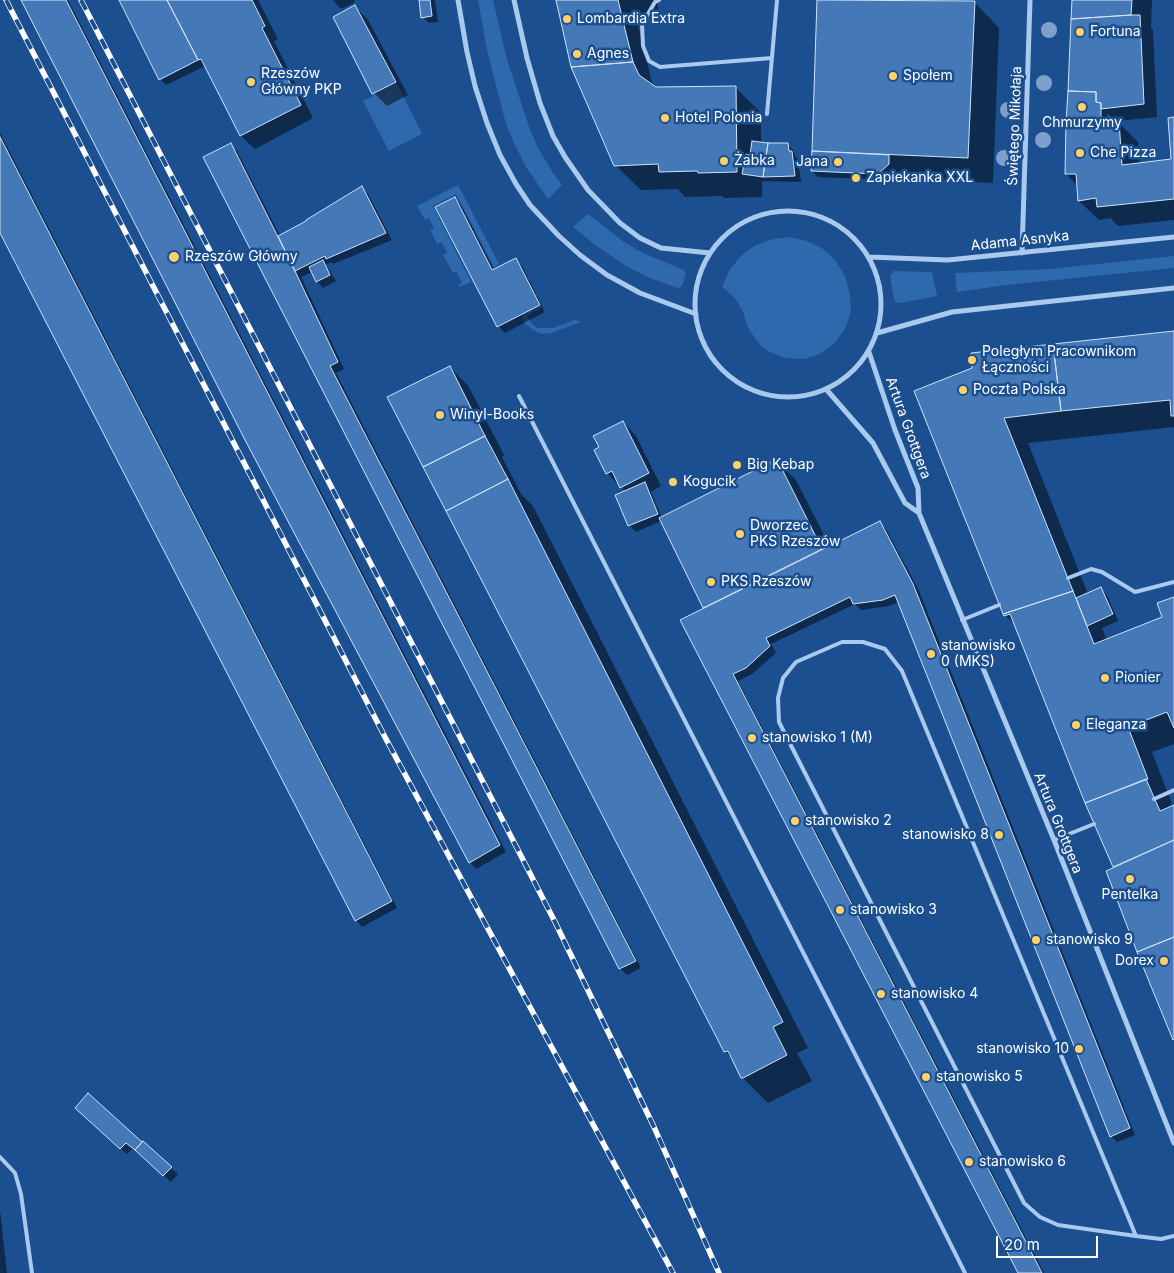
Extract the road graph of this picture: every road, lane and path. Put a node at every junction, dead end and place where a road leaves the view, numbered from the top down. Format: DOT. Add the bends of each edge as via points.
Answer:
graph roads {
  1 [pos="458,0"];
  2 [pos="514,0"];
  3 [pos="659,0"];
  4 [pos="777,0"];
  5 [pos="1030,0"];
  6 [pos="772,58"];
  7 [pos="767,114"];
  8 [pos="1174,237"];
  9 [pos="710,253"];
  10 [pos="1022,253"];
  11 [pos="869,256"];
  12 [pos="1174,288"];
  13 [pos="696,314"];
  14 [pos="877,333"];
  15 [pos="869,352"];
  16 [pos="826,389"];
  17 [pos="519,396"];
  18 [pos="919,513"];
  19 [pos="1068,578"];
  20 [pos="1174,582"];
  21 [pos="999,605"];
  22 [pos="962,620"];
  23 [pos="1174,790"];
  24 [pos="1154,798"];
  25 [pos="1094,824"];
  26 [pos="1054,840"];
  27 [pos="1174,1143"];
  28 [pos="0,1157"];
  29 [pos="1136,1236"];
  30 [pos="1174,1236"];
  31 [pos="32,1273"];
  32 [pos="965,1273"];
  1 -- 13 [label="street" via="475,86 487,123 500,155 530,205 580,255 607,274 640,293"];
  2 -- 9 [label="street" via="540,103 565,158 588,190 620,223 640,238 661,248"];
  3 -- 6 [label="lane" via="642,24 643,46 649,61 660,68"];
  4 -- 6 [label="lane"];
  5 -- 10 [label="street, Świętego Mikołaja"];
  6 -- 7 [label="lane"];
  8 -- 10 [label="street, Adama Asnyka"];
  9 -- 11 [label="street" via="720,239 739,224 761,214 784,210 808,212 830,220 850,233"];
  9 -- 13 [label="street" via="698,280 694,301"];
  10 -- 11 [label="street, Adama Asnyka" via="948,260"];
  11 -- 14 [label="street" via="877,272 882,296"];
  12 -- 14 [label="street" via="952,312"];
  13 -- 16 [label="street" via="696,322 714,361 747,388 789,398"];
  14 -- 15 [label="street"];
  15 -- 16 [label="street" via="850,375"];
  15 -- 18 [label="street, Artura Grottgera" via="918,488"];
  16 -- 18 [label="street, Artura Grottgera" via="873,443 905,503"];
  17 -- 32 [label="lane"];
  18 -- 22 [label="street, Artura Grottgera"];
  19 -- 20 [label="lane" via="1091,569 1136,592"];
  21 -- 22 [label="lane"];
  22 -- 26 [label="street, Artura Grottgera"];
  23 -- 24 [label="lane"];
  25 -- 26 [label="lane"];
  26 -- 27 [label="street, Artura Grottgera"];
  28 -- 31 [label="lane" via="15,1173 21,1194"];
  29 -- 29 [label="lane" via="902,670 886,649 863,642 842,642 796,662 783,678 778,698 779,722 1024,1203 1040,1217 1058,1225"];
  29 -- 30 [label="lane" via="1161,1239"];
}
